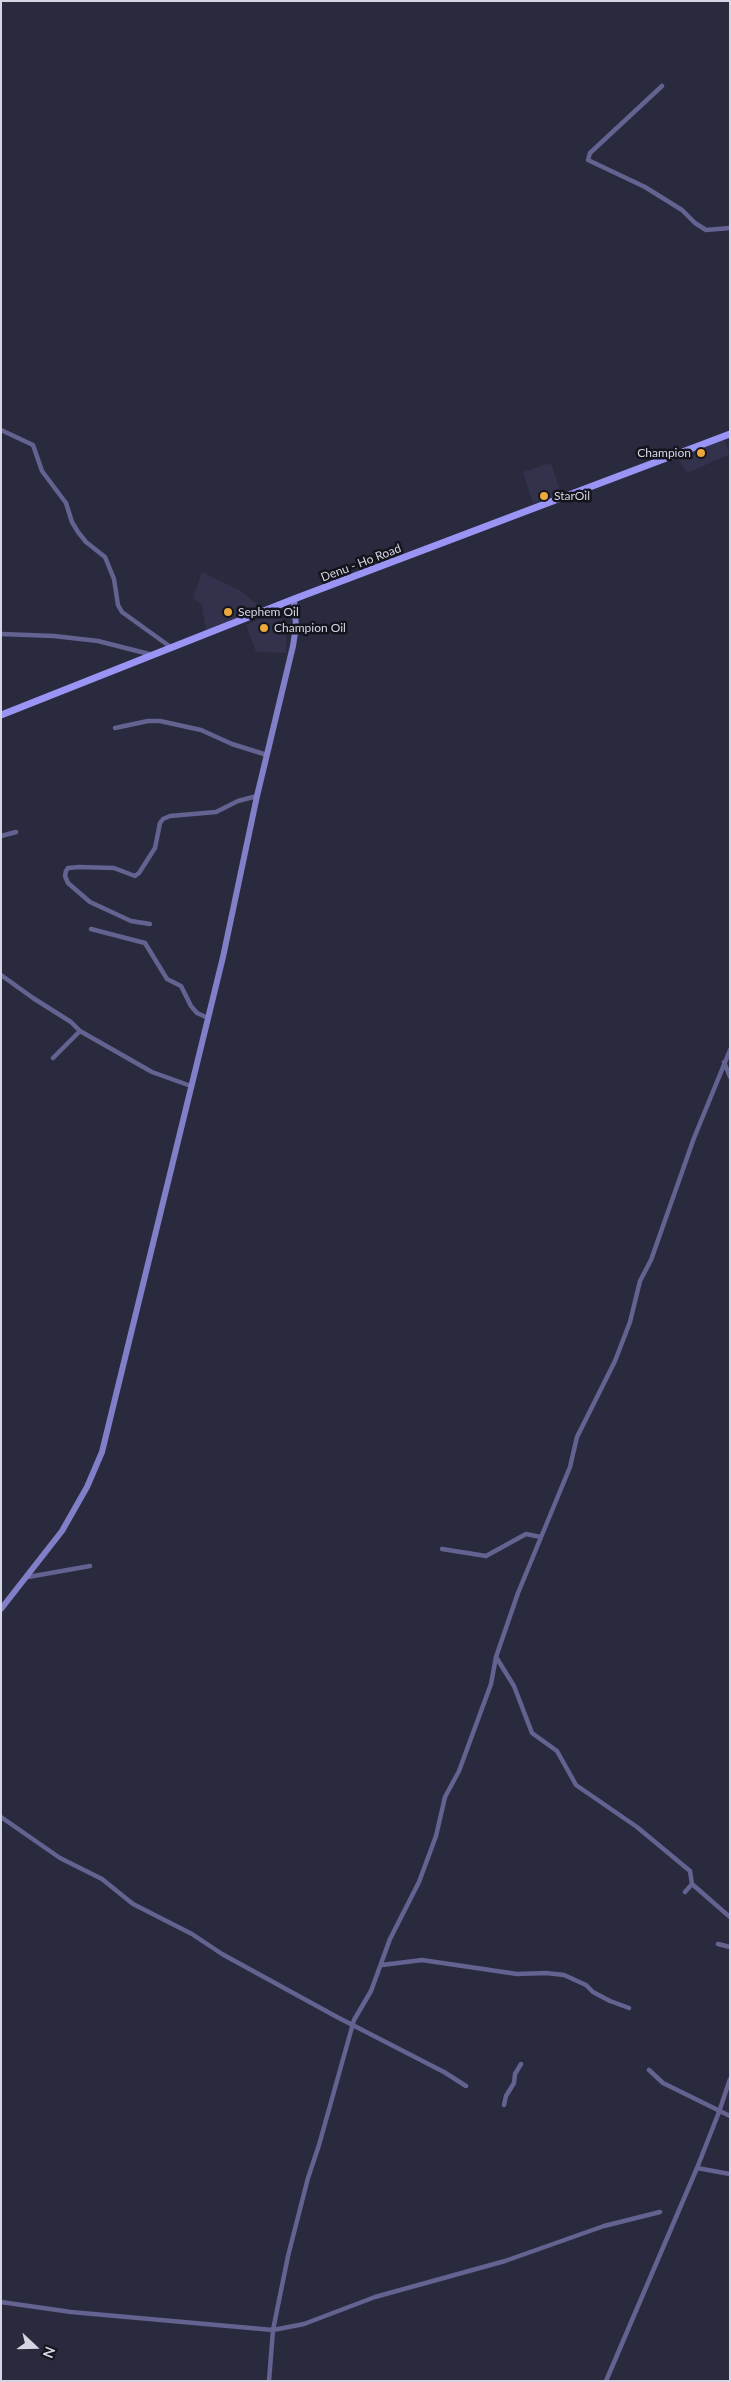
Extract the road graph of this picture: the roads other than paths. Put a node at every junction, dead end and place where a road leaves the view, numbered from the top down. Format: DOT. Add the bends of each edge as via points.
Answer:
graph roads {
  1 [pos="662,86"];
  2 [pos="730,228"];
  3 [pos="1,430"];
  4 [pos="730,434"];
  5 [pos="294,600"];
  6 [pos="1,634"];
  7 [pos="172,648"];
  8 [pos="154,655"];
  9 [pos="1,715"];
  10 [pos="115,728"];
  11 [pos="267,755"];
  12 [pos="257,796"];
  13 [pos="16,832"];
  14 [pos="1,836"];
  15 [pos="150,924"];
  16 [pos="91,929"];
  17 [pos="1,974"];
  18 [pos="208,1018"];
  19 [pos="80,1031"];
  20 [pos="730,1050"];
  21 [pos="53,1058"];
  22 [pos="724,1062"];
  23 [pos="730,1077"];
  24 [pos="191,1086"];
  25 [pos="541,1537"];
  26 [pos="442,1549"];
  27 [pos="90,1566"];
  28 [pos="28,1577"];
  29 [pos="1,1610"];
  30 [pos="496,1657"];
  31 [pos="1,1817"];
  32 [pos="692,1884"];
  33 [pos="685,1892"];
  34 [pos="730,1917"];
  35 [pos="718,1944"];
  36 [pos="730,1947"];
  37 [pos="382,1965"];
  38 [pos="629,2008"];
  39 [pos="352,2025"];
  40 [pos="521,2064"];
  41 [pos="649,2070"];
  42 [pos="730,2079"];
  43 [pos="466,2086"];
  44 [pos="504,2105"];
  45 [pos="720,2112"];
  46 [pos="730,2116"];
  47 [pos="697,2168"];
  48 [pos="730,2174"];
  49 [pos="660,2212"];
  50 [pos="1,2302"];
  51 [pos="273,2330"];
  52 [pos="269,2381"];
  53 [pos="606,2381"];
  1 -- 2 [label="street" via="590,153 588,160 646,187 706,230"];
  3 -- 7 [label="street" via="33,445 42,471 66,503 75,527 86,542 105,557 122,612"];
  4 -- 5 [label="main road, Denu - Ho Road"];
  5 -- 7 [label="main road, Denu - Ho Road"];
  5 -- 11 [label="street" via="296,626 293,646"];
  6 -- 8 [label="street" via="98,641"];
  7 -- 8 [label="main road, Denu - Ho Road"];
  8 -- 9 [label="main road, Denu - Ho Road"];
  10 -- 11 [label="street" via="160,721 201,730"];
  11 -- 12 [label="street"];
  12 -- 15 [label="street" via="216,812 164,819 160,823 155,848 135,876 114,868 79,867 66,871 68,883 90,902 131,921"];
  12 -- 18 [label="street"];
  13 -- 14 [label="street"];
  16 -- 18 [label="street" via="145,943 167,979 181,986 191,1006"];
  17 -- 19 [label="street"];
  18 -- 24 [label="street"];
  19 -- 21 [label="street"];
  19 -- 24 [label="street" via="146,1069"];
  20 -- 22 [label="street"];
  22 -- 23 [label="street"];
  22 -- 25 [label="street" via="651,1260 640,1281 630,1322 577,1437 570,1467"];
  24 -- 28 [label="street" via="102,1452 75,1510"];
  25 -- 26 [label="street" via="526,1534 486,1556"];
  25 -- 30 [label="street"];
  27 -- 28 [label="street"];
  28 -- 29 [label="street"];
  30 -- 32 [label="street" via="514,1686 532,1733 557,1751 576,1785 637,1827 690,1871"];
  30 -- 37 [label="street" via="491,1684 459,1771 445,1797 436,1836 419,1882 390,1939"];
  31 -- 39 [label="street" via="60,1858 102,1879 133,1904"];
  32 -- 33 [label="street"];
  32 -- 34 [label="street"];
  35 -- 36 [label="street"];
  37 -- 38 [label="street" via="422,1960 516,1974 564,1975"];
  37 -- 39 [label="street"];
  39 -- 43 [label="street"];
  39 -- 51 [label="street" via="308,2178"];
  40 -- 44 [label="street" via="514,2074 514,2083"];
  41 -- 45 [label="street" via="663,2083"];
  42 -- 45 [label="street"];
  45 -- 46 [label="street"];
  45 -- 47 [label="street"];
  47 -- 48 [label="street"];
  47 -- 53 [label="street"];
  49 -- 51 [label="street" via="612,2224 506,2261 375,2297 304,2324"];
  50 -- 51 [label="street" via="71,2312"];
  51 -- 52 [label="street"];
}
